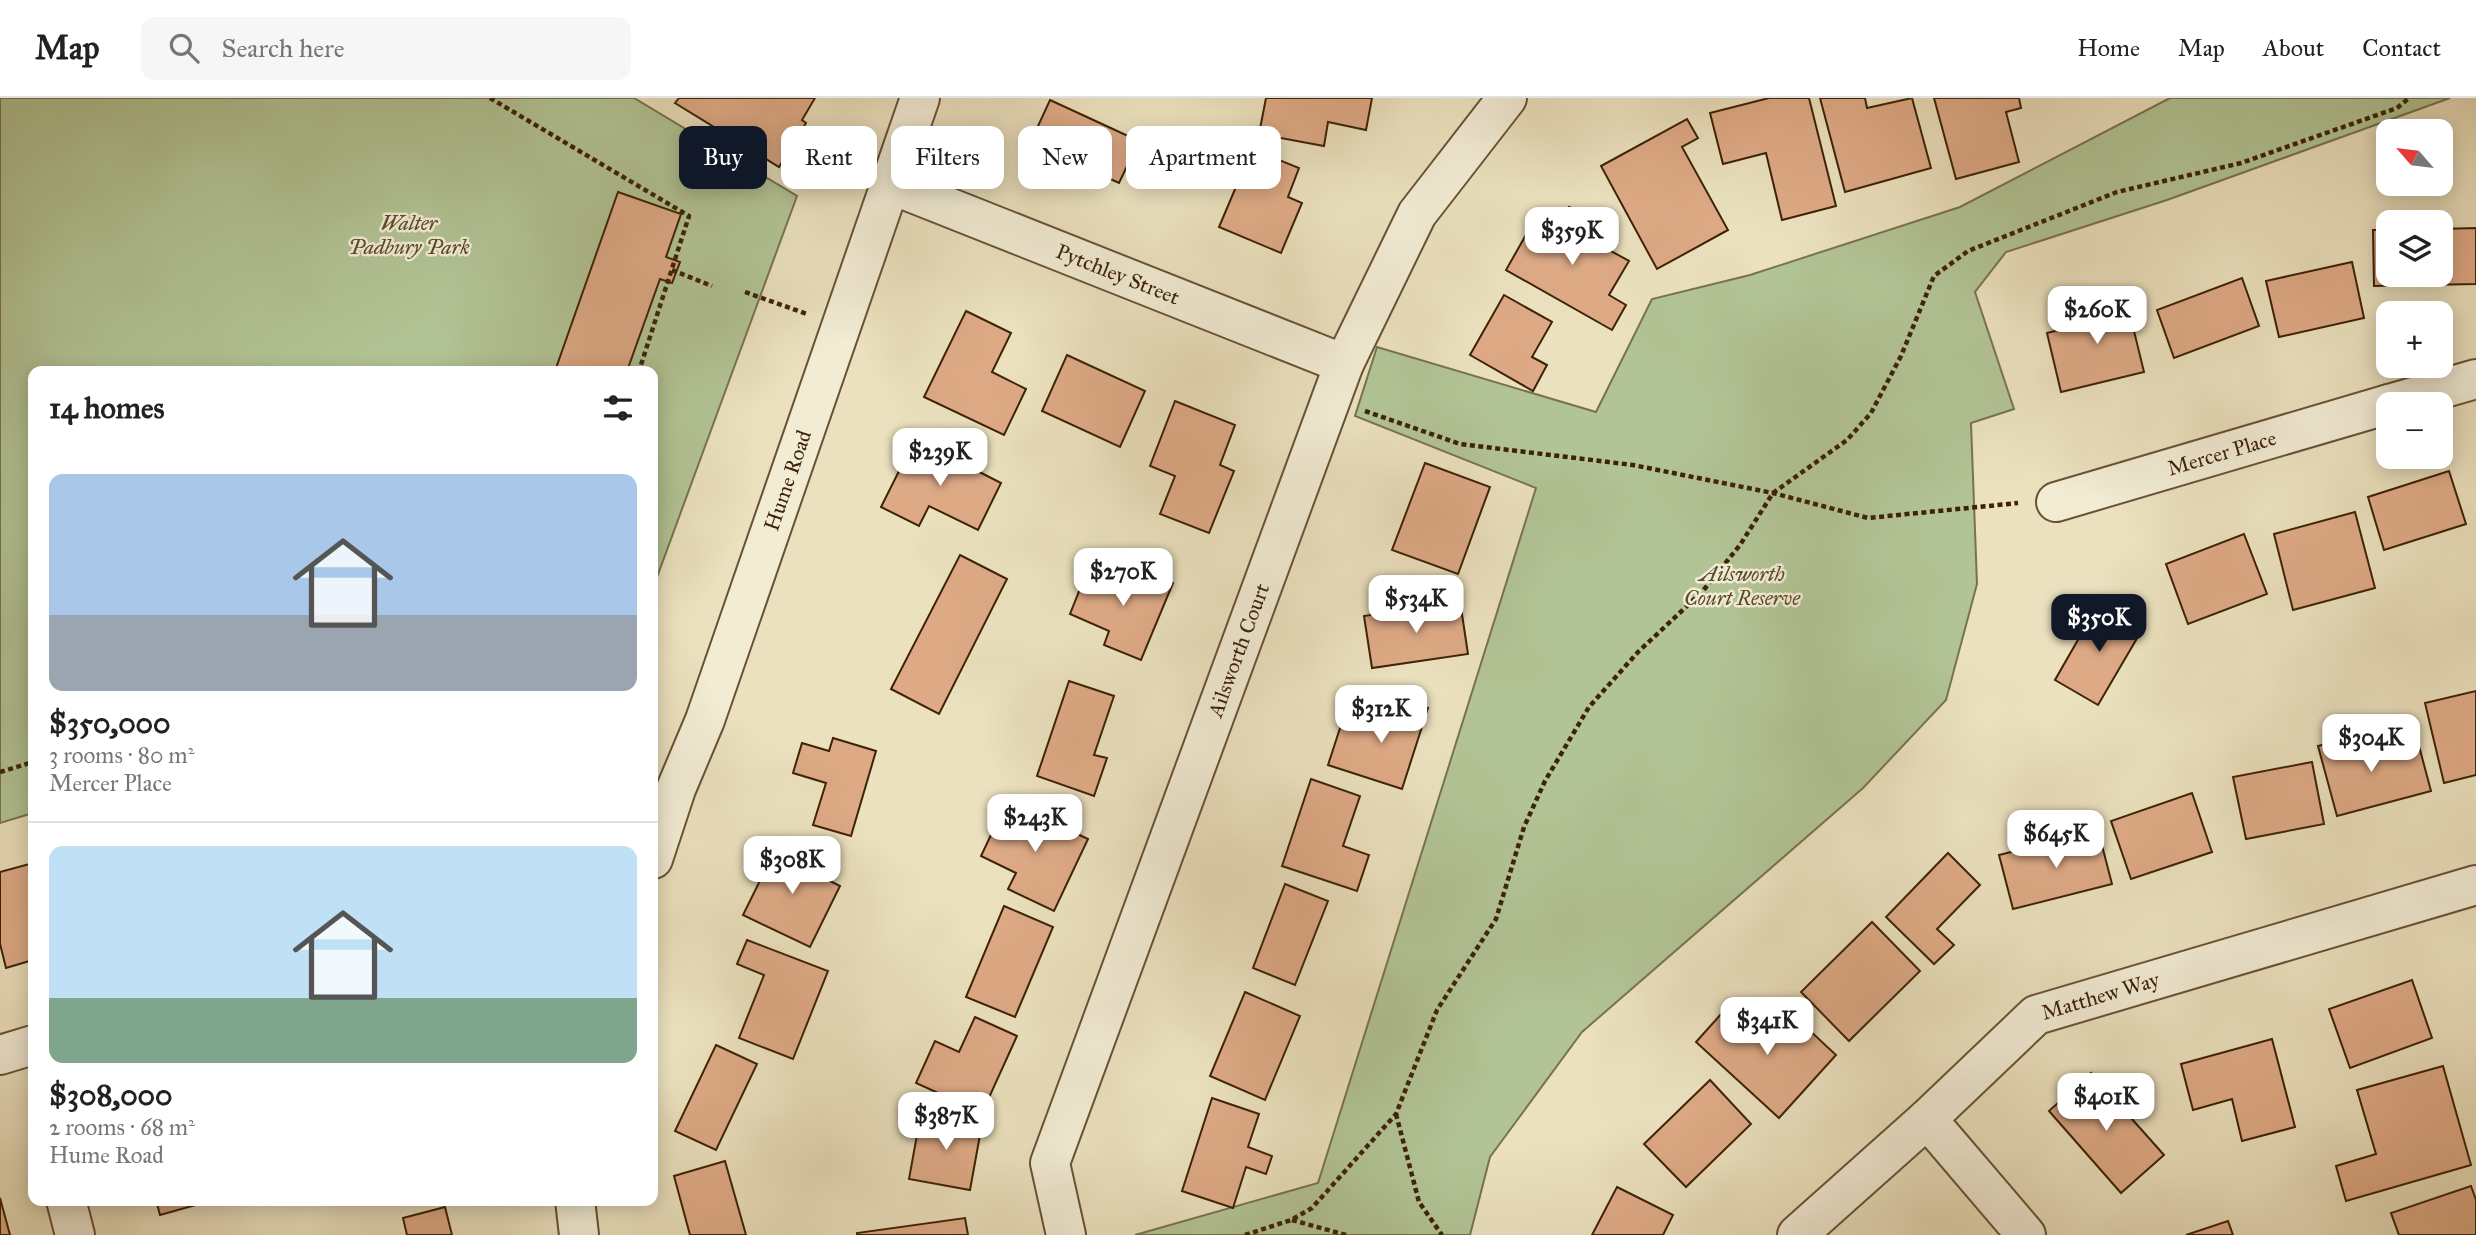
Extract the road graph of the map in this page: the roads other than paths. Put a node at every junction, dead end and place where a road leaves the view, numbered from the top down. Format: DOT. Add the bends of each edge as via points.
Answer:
graph roads {
  1 [pos="920,98"];
  2 [pos="1507,98"];
  3 [pos="890,184"];
  4 [pos="1344,364"];
  5 [pos="2476,379"];
  6 [pos="2431,392"];
  7 [pos="2376,408"];
  8 [pos="2056,502"];
  9 [pos="658,844"];
  10 [pos="2476,885"];
  11 [pos="1927,1119"];
  12 [pos="68,1206"];
  13 [pos="576,1206"];
  14 [pos="75,1235"];
  15 [pos="579,1235"];
  16 [pos="1066,1235"];
  17 [pos="1797,1235"];
  18 [pos="2026,1235"];
  1 -- 3 [label="street, Hume Road"];
  2 -- 4 [label="street, Ailsworth Court" via="1417,214"];
  3 -- 4 [label="street, Pytchley Street"];
  3 -- 9 [label="street, Hume Road"];
  4 -- 16 [label="street, Ailsworth Court" via="1050,1163"];
  5 -- 6 [label="street, Mercer Place"];
  7 -- 8 [label="street, Mercer Place"];
  10 -- 11 [label="street, Matthew Way" via="2036,1015"];
  11 -- 17 [label="street, Matthew Way"];
  11 -- 18 [label="street"];
  12 -- 14 [label="street"];
  13 -- 15 [label="street"];
}
